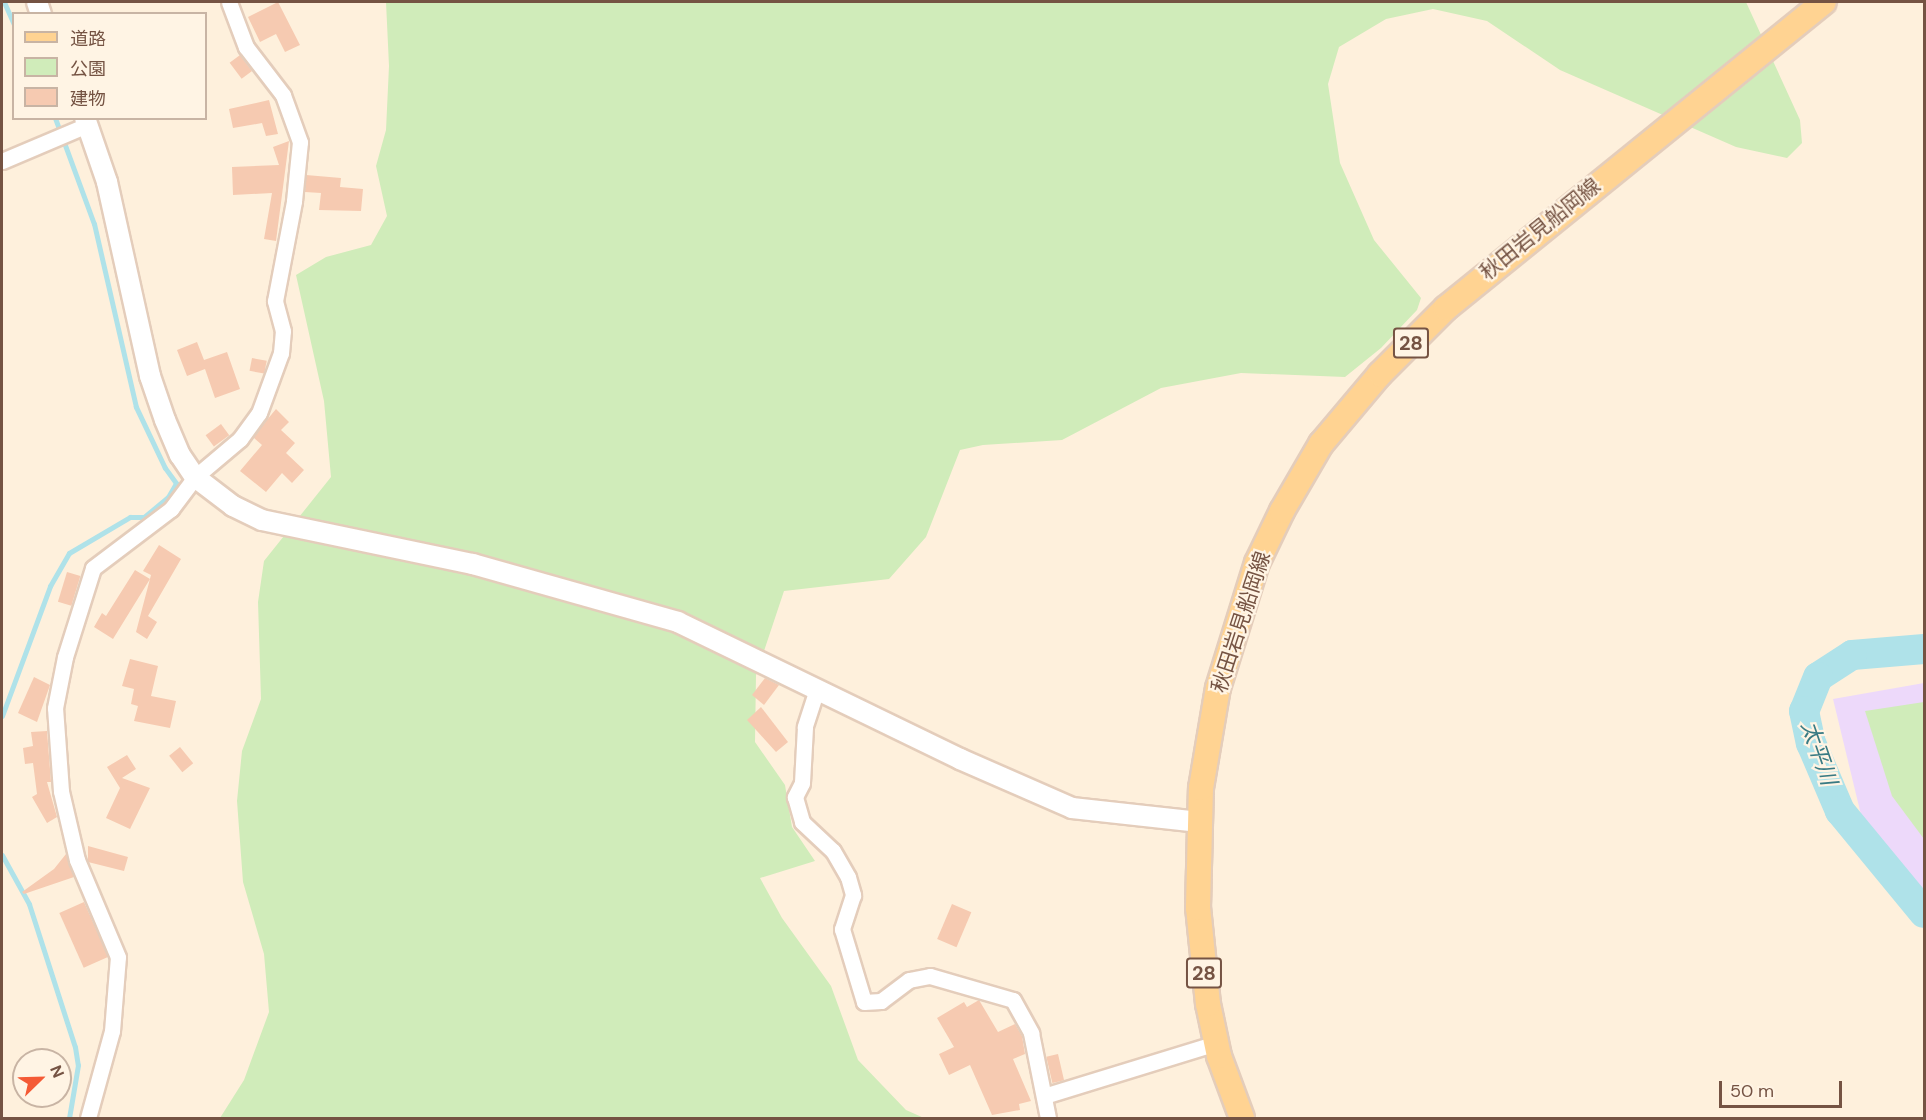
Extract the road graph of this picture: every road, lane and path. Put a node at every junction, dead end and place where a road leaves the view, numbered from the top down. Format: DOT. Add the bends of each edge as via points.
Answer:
graph roads {
  1 [pos="229,2"];
  2 [pos="1824,2"];
  3 [pos="86,122"];
  4 [pos="2,160"];
  5 [pos="195,477"];
  6 [pos="817,689"];
  7 [pos="1199,822"];
  8 [pos="1216,1043"];
  9 [pos="1044,1096"];
  10 [pos="88,1119"];
  11 [pos="1048,1119"];
  12 [pos="1242,1119"];
  1 -- 5 [label="street" via="246,47 283,95 300,142 294,201 275,301 283,331 272,385 240,439"];
  2 -- 7 [label="main road, 秋田岩見船岡線 / 28" via="1463,293 1380,374 1321,444 1257,563 1218,688"];
  3 -- 4 [label="street"];
  3 -- 5 [label="street" via="107,182 150,376 180,455"];
  5 -- 6 [label="street" via="232,506 262,520 473,564 614,601 678,622"];
  5 -- 10 [label="street" via="171,509 93,568 65,657 55,708 61,791 77,860 118,957 112,1031"];
  6 -- 7 [label="street" via="1072,808"];
  6 -- 9 [label="street" via="805,727 802,783 795,797 802,822 833,851 848,876 853,895 843,930 864,1002 881,1000 909,980 930,976 1013,1000 1031,1033"];
  7 -- 8 [label="main road, 秋田岩見船岡線 / 28" via="1197,908"];
  8 -- 9 [label="street"];
  8 -- 12 [label="main road, 秋田岩見船岡線 / 28"];
  9 -- 11 [label="street"];
}
